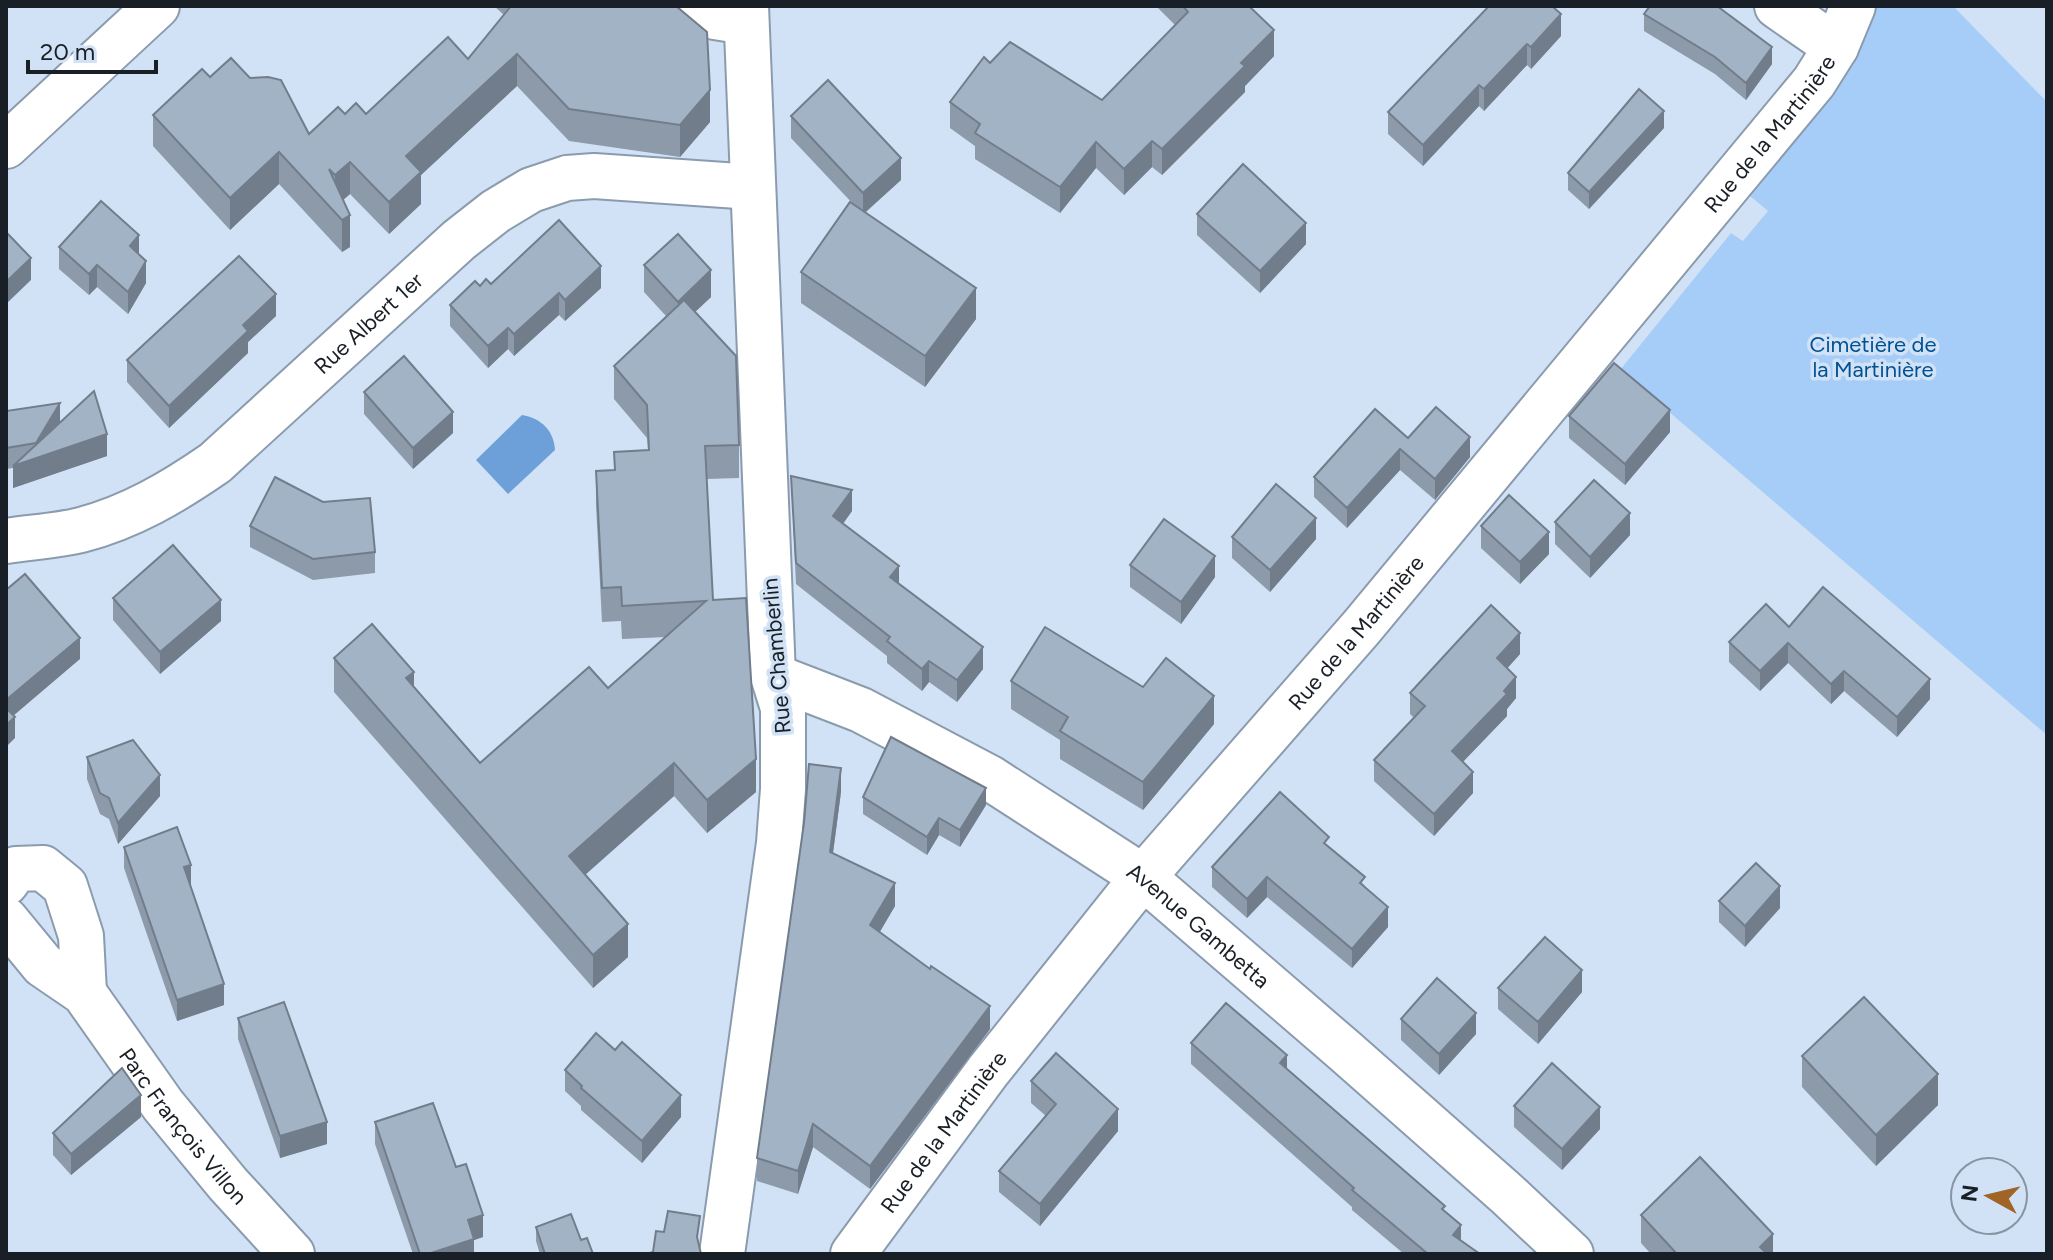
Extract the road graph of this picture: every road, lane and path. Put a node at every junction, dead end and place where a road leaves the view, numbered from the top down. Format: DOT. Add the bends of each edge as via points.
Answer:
graph roads {
  1 [pos="157,6"];
  2 [pos="690,6"];
  3 [pos="1777,6"];
  4 [pos="1853,6"];
  5 [pos="746,14"];
  6 [pos="1836,47"];
  7 [pos="6,146"];
  8 [pos="753,187"];
  9 [pos="6,541"];
  10 [pos="773,676"];
  11 [pos="1143,877"];
  12 [pos="6,883"];
  13 [pos="6,920"];
  14 [pos="84,993"];
  15 [pos="292,1254"];
  16 [pos="722,1254"];
  17 [pos="853,1254"];
  18 [pos="1571,1254"];
  1 -- 7 [label="street"];
  2 -- 5 [label="street" via="715,17"];
  3 -- 6 [label="street"];
  4 -- 6 [label="street, Rue de la Martinière"];
  5 -- 8 [label="street, Rue Chamberlin"];
  6 -- 11 [label="street, Rue de la Martinière" via="1814,82 1372,616"];
  8 -- 9 [label="street, Rue Albert 1er" via="594,176 531,190 459,240 215,463 171,494 79,530"];
  8 -- 10 [label="street, Rue Chamberlin"];
  10 -- 11 [label="street, Avenue Gambetta" via="861,710 990,778"];
  10 -- 16 [label="street, Rue Chamberlin" via="783,708 779,843"];
  11 -- 17 [label="street, Rue de la Martinière" via="988,1071"];
  11 -- 18 [label="street, Avenue Gambetta"];
  12 -- 14 [label="street" via="16,869 43,868 65,886 81,936"];
  13 -- 14 [label="street, Parc François Villon" via="43,965"];
  14 -- 15 [label="street, Parc François Villon" via="163,1105"];
}
